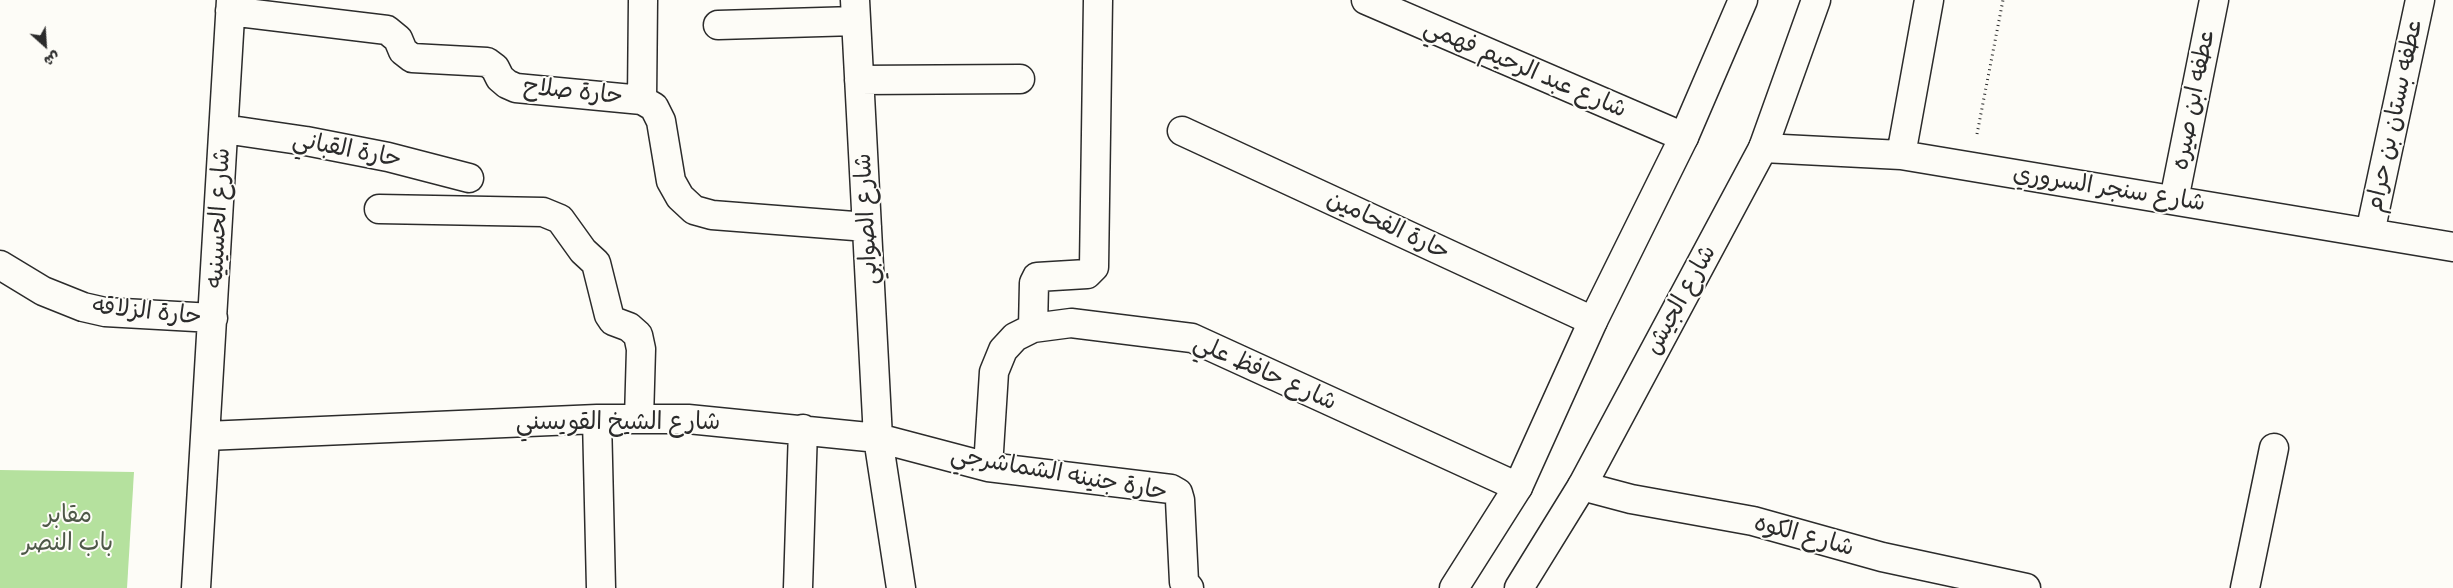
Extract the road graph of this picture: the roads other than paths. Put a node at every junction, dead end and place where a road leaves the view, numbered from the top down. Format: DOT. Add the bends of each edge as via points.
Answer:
graph roads {
  1 [pos="642,0"];
  2 [pos="1098,0"];
  3 [pos="1366,0"];
  4 [pos="1743,0"];
  5 [pos="1816,0"];
  6 [pos="1929,0"];
  7 [pos="2214,0"];
  8 [pos="2420,0"];
  9 [pos="231,6"];
  10 [pos="856,10"];
  11 [pos="718,24"];
  12 [pos="1020,79"];
  13 [pos="860,80"];
  14 [pos="642,100"];
  15 [pos="224,129"];
  16 [pos="1182,131"];
  17 [pos="1684,137"];
  18 [pos="1763,148"];
  19 [pos="1901,155"];
  20 [pos="469,178"];
  21 [pos="2174,200"];
  22 [pos="379,209"];
  23 [pos="867,227"];
  24 [pos="2370,233"];
  25 [pos="2453,246"];
  26 [pos="0,264"];
  27 [pos="213,318"];
  28 [pos="1593,321"];
  29 [pos="1032,328"];
  30 [pos="597,419"];
  31 [pos="639,419"];
  32 [pos="803,429"];
  33 [pos="206,436"];
  34 [pos="878,438"];
  35 [pos="2274,448"];
  36 [pos="988,467"];
  37 [pos="1582,486"];
  38 [pos="1518,487"];
  39 [pos="196,588"];
  40 [pos="601,588"];
  41 [pos="798,588"];
  42 [pos="901,588"];
  43 [pos="1189,588"];
  44 [pos="1454,588"];
  45 [pos="1520,588"];
  46 [pos="2026,588"];
  47 [pos="2244,588"];
  1 -- 14 [label="street, حارة صلاح"];
  2 -- 29 [label="street" via="1094,267 1087,274 1037,276"];
  3 -- 17 [label="street, شارع عبد الرحيم فهمي"];
  4 -- 17 [label="street"];
  5 -- 18 [label="street, شارع الجيش"];
  6 -- 19 [label="street"];
  7 -- 21 [label="street, عطفه ابن صيره"];
  8 -- 24 [label="street, عطفه بستان بن حرام"];
  9 -- 14 [label="street, حارة صلاح" via="387,30 412,58 487,62 500,78 516,88"];
  9 -- 15 [label="street, شارع الحسينيه"];
  10 -- 11 [label="street"];
  10 -- 13 [label="street, شارع الصوابي"];
  12 -- 13 [label="street"];
  13 -- 23 [label="street, شارع الصوابي"];
  14 -- 23 [label="street, حارة صلاح" via="654,107 660,121 671,181 680,197 694,210 712,215"];
  15 -- 20 [label="street, حارة القباني" via="379,155"];
  15 -- 27 [label="street, شارع الحسينيه"];
  16 -- 28 [label="street, حارة الفحامين"];
  17 -- 28 [label="street"];
  18 -- 19 [label="street, شارع سنجر السروري"];
  18 -- 37 [label="street, شارع الجيش"];
  19 -- 21 [label="street, شارع سنجر السروري"];
  21 -- 24 [label="street, شارع سنجر السروري"];
  22 -- 31 [label="street" via="544,212 560,219 596,263 609,315 618,324 634,330 640,342"];
  23 -- 34 [label="street, شارع الصوابي"];
  24 -- 25 [label="street, شارع سنجر السروري"];
  26 -- 27 [label="street, حارة الزلاقه" via="43,291 105,312"];
  27 -- 33 [label="street, شارع الحسينيه"];
  28 -- 38 [label="street"];
  29 -- 36 [label="street, شارع حافظ علي" via="1009,343 994,372"];
  29 -- 38 [label="street, شارع حافظ علي" via="1071,323 1192,338"];
  30 -- 31 [label="street, شارع الشيخ القويسني"];
  30 -- 33 [label="street, شارع الشيخ القويسني"];
  30 -- 40 [label="street"];
  31 -- 32 [label="street, شارع الشيخ القويسني" via="688,419"];
  32 -- 34 [label="street, شارع الشيخ القويسني"];
  32 -- 41 [label="street"];
  33 -- 39 [label="street, شارع الحسينيه"];
  34 -- 36 [label="street, حارة جنينه الشماشرجي"];
  34 -- 42 [label="street"];
  35 -- 47 [label="street"];
  36 -- 43 [label="street, حارة جنينه الشماشرجي" via="1171,489 1178,493 1184,582"];
  37 -- 45 [label="street, شارع الجيش"];
  37 -- 46 [label="street, شارع الكوه" via="1631,499 1753,521 1882,557"];
  38 -- 44 [label="street"];
}
